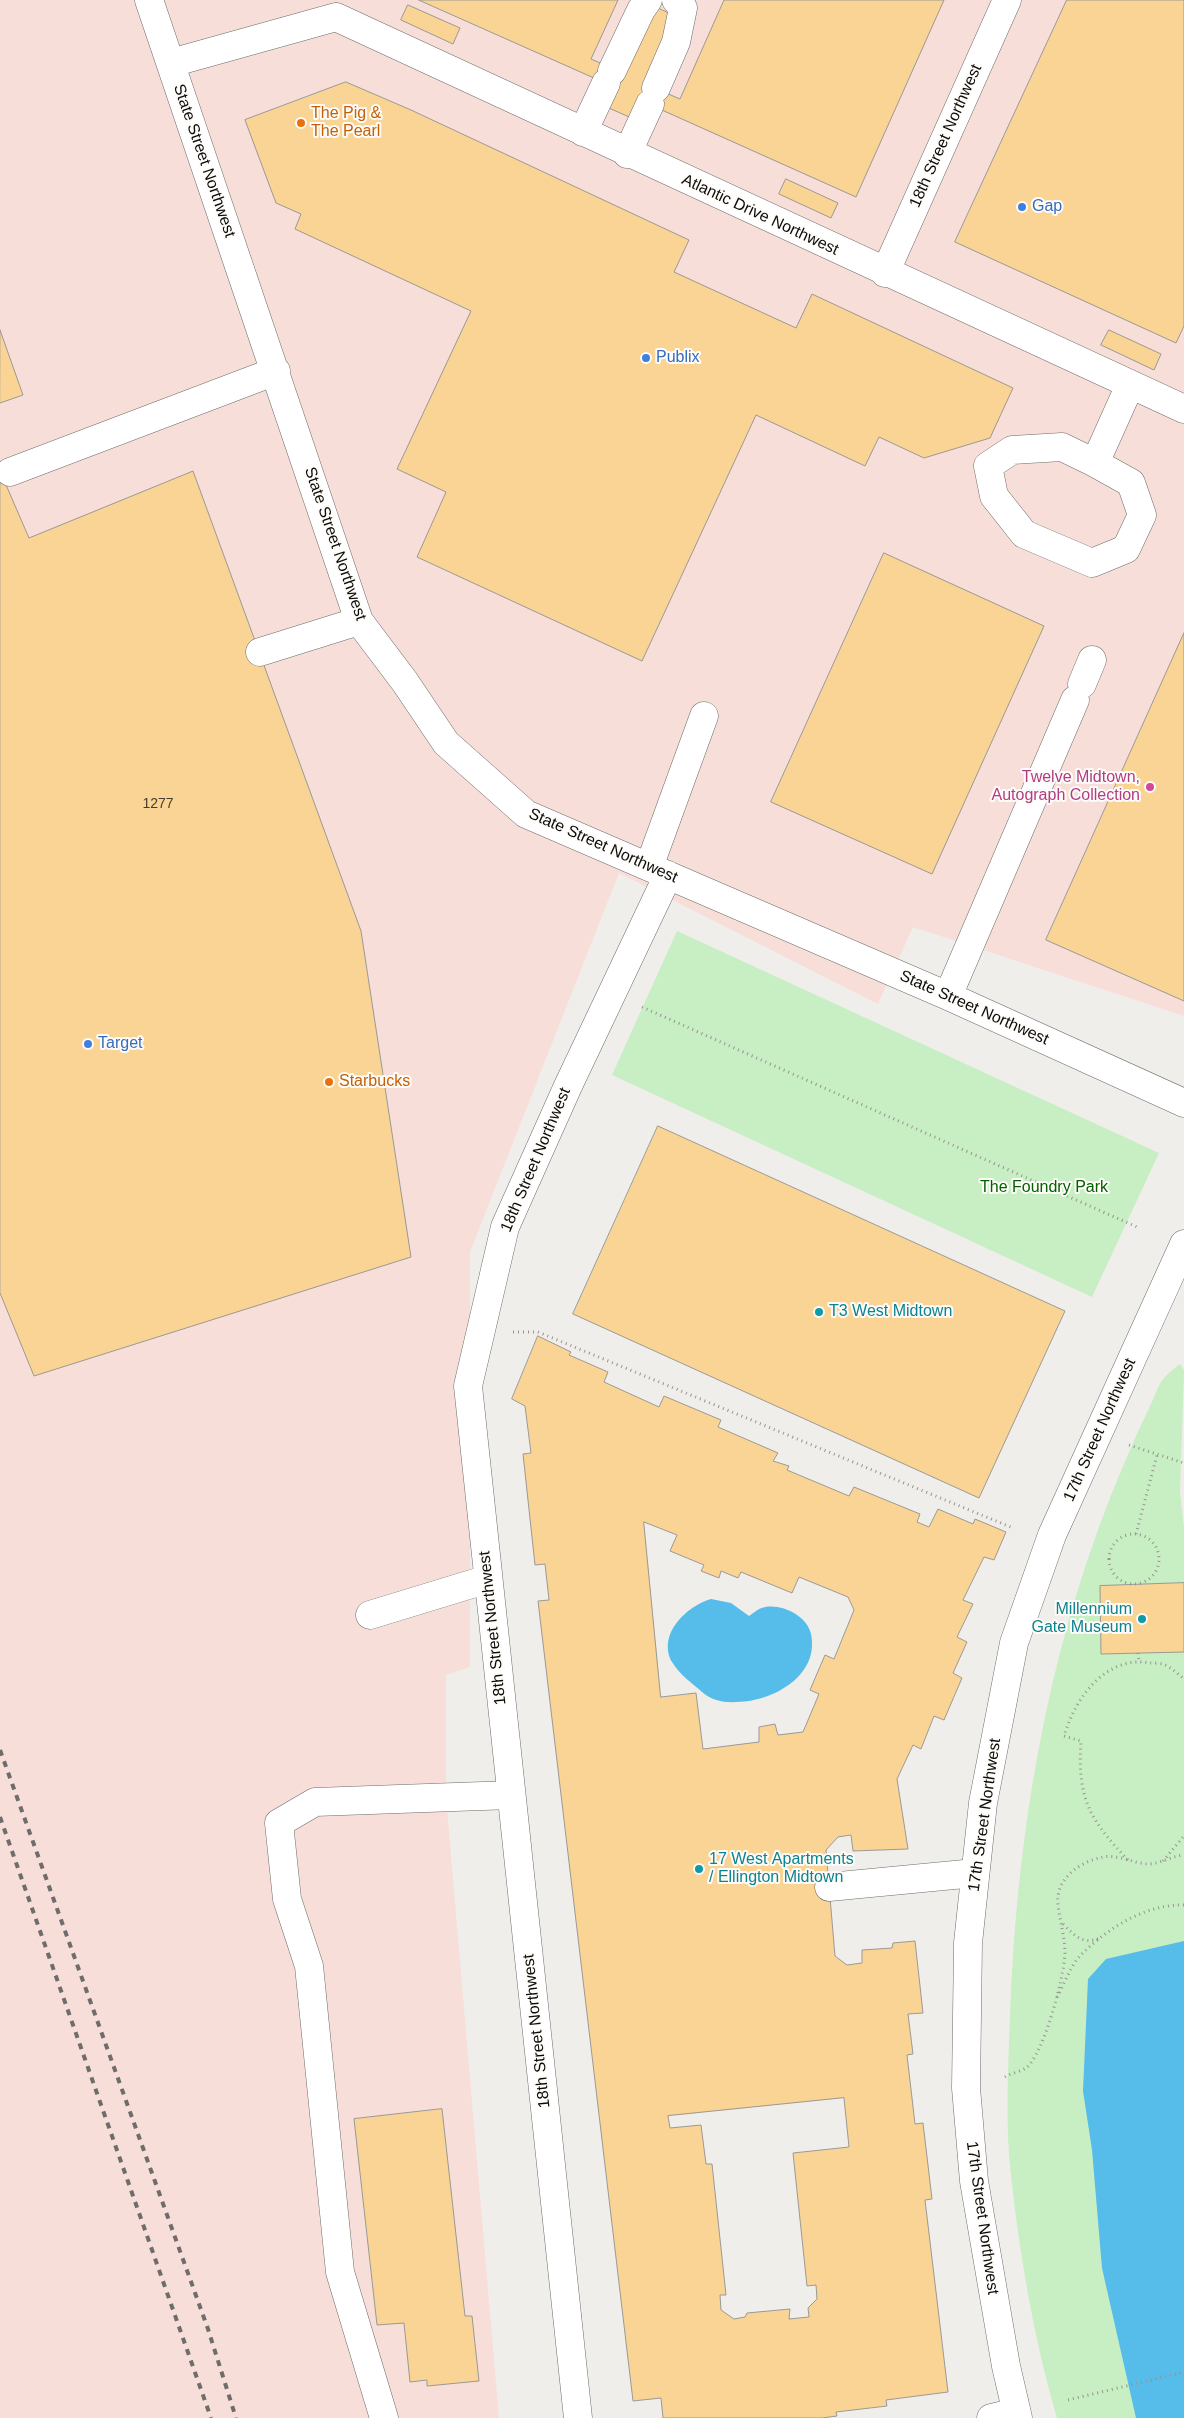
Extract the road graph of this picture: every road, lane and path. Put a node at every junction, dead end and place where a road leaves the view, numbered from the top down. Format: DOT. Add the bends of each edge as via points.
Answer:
graph roads {
  1 [pos="149,0"];
  2 [pos="648,0"];
  3 [pos="676,0"];
  4 [pos="1007,0"];
  5 [pos="339,9"];
  6 [pos="170,63"];
  7 [pos="583,132"];
  8 [pos="627,154"];
  9 [pos="885,273"];
  10 [pos="276,371"];
  11 [pos="1130,385"];
  12 [pos="1184,409"];
  13 [pos="1095,463"];
  14 [pos="10,472"];
  15 [pos="359,621"];
  16 [pos="260,652"];
  17 [pos="1083,681"];
  18 [pos="704,716"];
  19 [pos="658,871"];
  20 [pos="612,993"];
  21 [pos="948,996"];
  22 [pos="1184,1103"];
  23 [pos="1137,1227"];
  24 [pos="1184,1244"];
  25 [pos="509,1332"];
  26 [pos="1129,1445"];
  27 [pos="1157,1455"];
  28 [pos="1184,1463"];
  29 [pos="1013,1528"];
  30 [pos="1136,1534"];
  31 [pos="488,1579"];
  32 [pos="370,1615"];
  33 [pos="1138,1653"];
  34 [pos="1139,1661"];
  35 [pos="1184,1679"];
  36 [pos="511,1794"];
  37 [pos="1184,1836"];
  38 [pos="1184,1855"];
  39 [pos="1129,1861"];
  40 [pos="1162,1862"];
  41 [pos="975,1873"];
  42 [pos="829,1886"];
  43 [pos="1184,1905"];
  44 [pos="1063,1924"];
  45 [pos="1103,1937"];
  46 [pos="1055,2000"];
  47 [pos="1005,2077"];
  48 [pos="1184,2372"];
  49 [pos="1068,2400"];
  50 [pos="1008,2416"];
  51 [pos="384,2418"];
  52 [pos="578,2418"];
  1 -- 6 [label="street, State Street Northwest"];
  2 -- 7 [label="street" via="640,10"];
  3 -- 8 [label="street" via="683,8 676,42"];
  4 -- 9 [label="street, 18th Street Northwest"];
  5 -- 6 [label="street"];
  5 -- 7 [label="street, Atlantic Drive Northwest"];
  6 -- 10 [label="street, State Street Northwest"];
  7 -- 8 [label="street, Atlantic Drive Northwest"];
  8 -- 9 [label="street, Atlantic Drive Northwest"];
  9 -- 11 [label="street, Atlantic Drive Northwest"];
  10 -- 14 [label="street"];
  10 -- 15 [label="street, State Street Northwest"];
  11 -- 12 [label="street, Atlantic Drive Northwest"];
  11 -- 13 [label="street"];
  13 -- 13 [label="street" via="1062,447 1012,450 988,466 994,496 1024,534 1092,563 1126,549 1142,515 1130,483"];
  15 -- 16 [label="street"];
  15 -- 19 [label="street, State Street Northwest" via="446,744 526,814"];
  17 -- 21 [label="street"];
  18 -- 19 [label="street, 18th Street Northwest"];
  19 -- 20 [label="street, 18th Street Northwest"];
  19 -- 21 [label="street, State Street Northwest"];
  20 -- 23 [label="path"];
  20 -- 31 [label="street, 18th Street Northwest" via="505,1228 468,1386"];
  21 -- 22 [label="street, State Street Northwest"];
  24 -- 41 [label="street, 17th Street Northwest" via="1052,1535 1014,1643 983,1803"];
  25 -- 29 [label="path" via="538,1332"];
  26 -- 27 [label="path"];
  27 -- 28 [label="path"];
  27 -- 30 [label="path"];
  30 -- 30 [label="path" via="1148,1538 1156,1548 1159,1561 1155,1573 1145,1582 1133,1585 1120,1580 1111,1570 1109,1557 1113,1545 1123,1536"];
  31 -- 32 [label="street"];
  31 -- 36 [label="street, 18th Street Northwest"];
  33 -- 34 [label="path"];
  34 -- 35 [label="path" via="1165,1665"];
  34 -- 39 [label="path" via="1115,1666 1093,1684 1074,1708 1064,1736 1081,1742 1081,1786 1090,1813"];
  36 -- 51 [label="street" via="315,1802 279,1823 287,1899 309,1966 340,2272"];
  36 -- 52 [label="street, 18th Street Northwest"];
  37 -- 40 [label="path"];
  38 -- 40 [label="path"];
  39 -- 40 [label="path"];
  39 -- 44 [label="path" via="1102,1857 1073,1870 1058,1893"];
  41 -- 42 [label="street"];
  41 -- 50 [label="street, 17th Street Northwest" via="968,1943 966,2088 974,2181 1006,2366"];
  43 -- 45 [label="path" via="1149,1909"];
  44 -- 45 [label="path" via="1082,1940 1090,1942"];
  44 -- 46 [label="path" via="1065,1954"];
  45 -- 46 [label="path" via="1078,1958"];
  46 -- 47 [label="path" via="1037,2052 1026,2068"];
  48 -- 49 [label="path"];
}
